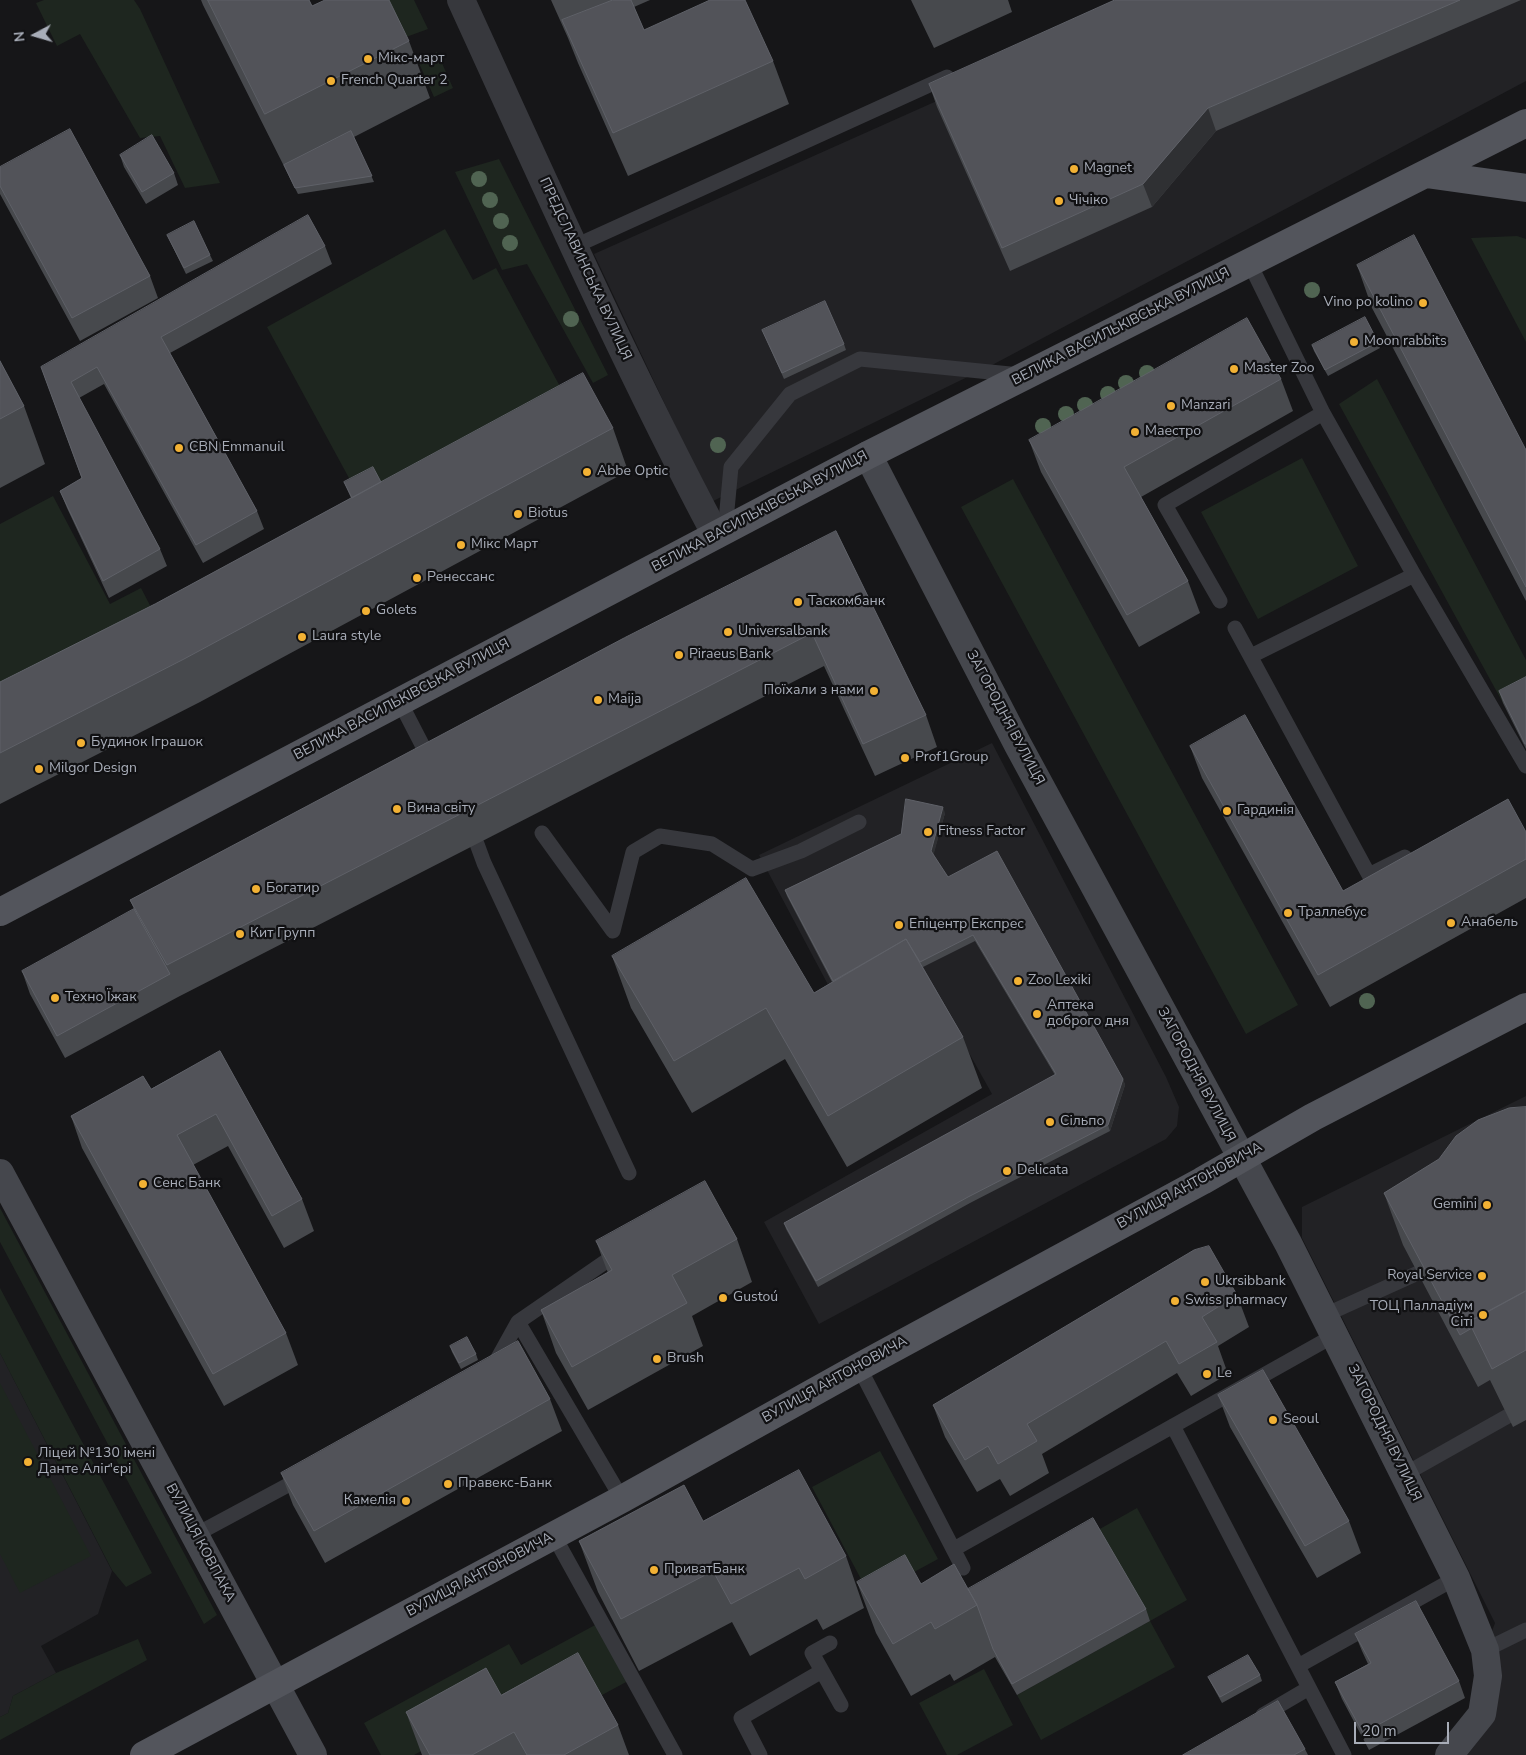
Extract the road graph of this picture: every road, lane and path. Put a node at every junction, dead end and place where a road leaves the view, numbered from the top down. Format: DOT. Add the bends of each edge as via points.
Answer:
graph roads {
  1 [pos="461,0"];
  2 [pos="964,69"];
  3 [pos="1526,122"];
  4 [pos="1426,174"];
  5 [pos="1526,188"];
  6 [pos="573,246"];
  7 [pos="1249,262"];
  8 [pos="1024,376"];
  9 [pos="1324,413"];
  10 [pos="868,455"];
  11 [pos="720,533"];
  12 [pos="1414,574"];
  13 [pos="1220,601"];
  14 [pos="1235,628"];
  15 [pos="1251,656"];
  16 [pos="400,702"];
  17 [pos="1526,766"];
  18 [pos="439,774"];
  19 [pos="859,822"];
  20 [pos="542,833"];
  21 [pos="477,844"];
  22 [pos="1420,850"];
  23 [pos="0,912"];
  24 [pos="1526,1006"];
  25 [pos="1241,1158"];
  26 [pos="0,1173"];
  27 [pos="629,1173"];
  28 [pos="635,1241"];
  29 [pos="1418,1273"];
  30 [pos="518,1322"];
  31 [pos="1330,1325"];
  32 [pos="859,1367"];
  33 [pos="486,1380"];
  34 [pos="1508,1416"];
  35 [pos="1173,1426"];
  36 [pos="312,1472"];
  37 [pos="1404,1474"];
  38 [pos="622,1498"];
  39 [pos="195,1535"];
  40 [pos="554,1536"];
  41 [pos="954,1549"];
  42 [pos="963,1568"];
  43 [pos="1456,1578"];
  44 [pos="1526,1630"];
  45 [pos="830,1643"];
  46 [pos="1485,1650"];
  47 [pos="1298,1666"];
  48 [pos="822,1671"];
  49 [pos="275,1685"];
  50 [pos="1310,1688"];
  51 [pos="841,1705"];
  52 [pos="1251,1722"];
  53 [pos="144,1755"];
  54 [pos="313,1755"];
  55 [pos="675,1755"];
  56 [pos="760,1755"];
  57 [pos="1344,1755"];
  58 [pos="1449,1755"];
  1 -- 6 [label="street, ПРЕДСЛАВИНСЬКА ВУЛИЦЯ"];
  2 -- 6 [label="lane"];
  3 -- 4 [label="main road, ВЕЛИКА ВАСИЛЬКІВСЬКА ВУЛИЦЯ"];
  4 -- 5 [label="main road"];
  4 -- 7 [label="main road, ВЕЛИКА ВАСИЛЬКІВСЬКА ВУЛИЦЯ"];
  6 -- 11 [label="street, ПРЕДСЛАВИНСЬКА ВУЛИЦЯ" via="691,487"];
  7 -- 8 [label="main road, ВЕЛИКА ВАСИЛЬКІВСЬКА ВУЛИЦЯ"];
  7 -- 9 [label="lane"];
  8 -- 10 [label="main road, ВЕЛИКА ВАСИЛЬКІВСЬКА ВУЛИЦЯ"];
  8 -- 11 [label="lane" via="860,359 790,394 731,467"];
  9 -- 12 [label="lane"];
  9 -- 13 [label="lane" via="1165,505"];
  10 -- 11 [label="main road, ВЕЛИКА ВАСИЛЬКІВСЬКА ВУЛИЦЯ"];
  10 -- 25 [label="main road, ЗАГОРОДНЯ ВУЛИЦЯ" via="1018,745"];
  11 -- 16 [label="main road, ВЕЛИКА ВАСИЛЬКІВСЬКА ВУЛИЦЯ"];
  12 -- 15 [label="lane"];
  12 -- 17 [label="lane"];
  14 -- 15 [label="lane"];
  15 -- 22 [label="lane" via="1369,876"];
  16 -- 18 [label="lane"];
  16 -- 23 [label="main road, ВЕЛИКА ВАСИЛЬКІВСЬКА ВУЛИЦЯ"];
  19 -- 20 [label="lane" via="801,851 752,868 712,844 660,836 633,852 613,931"];
  21 -- 27 [label="lane"];
  24 -- 25 [label="main road, ВУЛИЦЯ АНТОНОВИЧА"];
  25 -- 31 [label="main road, ЗАГОРОДНЯ ВУЛИЦЯ"];
  25 -- 32 [label="main road, ВУЛИЦЯ АНТОНОВИЧА"];
  26 -- 39 [label="main road, ВУЛИЦЯ КОВПАКА"];
  28 -- 30 [label="lane"];
  29 -- 31 [label="lane"];
  30 -- 33 [label="lane"];
  30 -- 38 [label="lane"];
  31 -- 35 [label="lane"];
  31 -- 37 [label="main road, ЗАГОРОДНЯ ВУЛИЦЯ"];
  32 -- 38 [label="main road, ВУЛИЦЯ АНТОНОВИЧА"];
  32 -- 41 [label="lane"];
  34 -- 37 [label="lane"];
  35 -- 41 [label="lane"];
  35 -- 47 [label="lane"];
  36 -- 39 [label="lane"];
  37 -- 43 [label="main road, ЗАГОРОДНЯ ВУЛИЦЯ"];
  38 -- 40 [label="main road, ВУЛИЦЯ АНТОНОВИЧА"];
  39 -- 49 [label="main road, ВУЛИЦЯ КОВПАКА"];
  40 -- 49 [label="main road, ВУЛИЦЯ АНТОНОВИЧА"];
  40 -- 55 [label="lane"];
  41 -- 42 [label="lane"];
  43 -- 46 [label="main road, ЗАГОРОДНЯ ВУЛИЦЯ"];
  43 -- 47 [label="lane"];
  44 -- 46 [label="lane"];
  45 -- 48 [label="lane" via="812,1653"];
  46 -- 58 [label="main road, ЗАГОРОДНЯ ВУЛИЦЯ" via="1488,1676 1482,1714"];
  47 -- 50 [label="lane"];
  48 -- 51 [label="lane"];
  48 -- 56 [label="lane" via="740,1718"];
  49 -- 53 [label="main road, ВУЛИЦЯ АНТОНОВИЧА"];
  49 -- 54 [label="main road, ВУЛИЦЯ КОВПАКА"];
  50 -- 52 [label="lane"];
  50 -- 57 [label="lane"];
}
